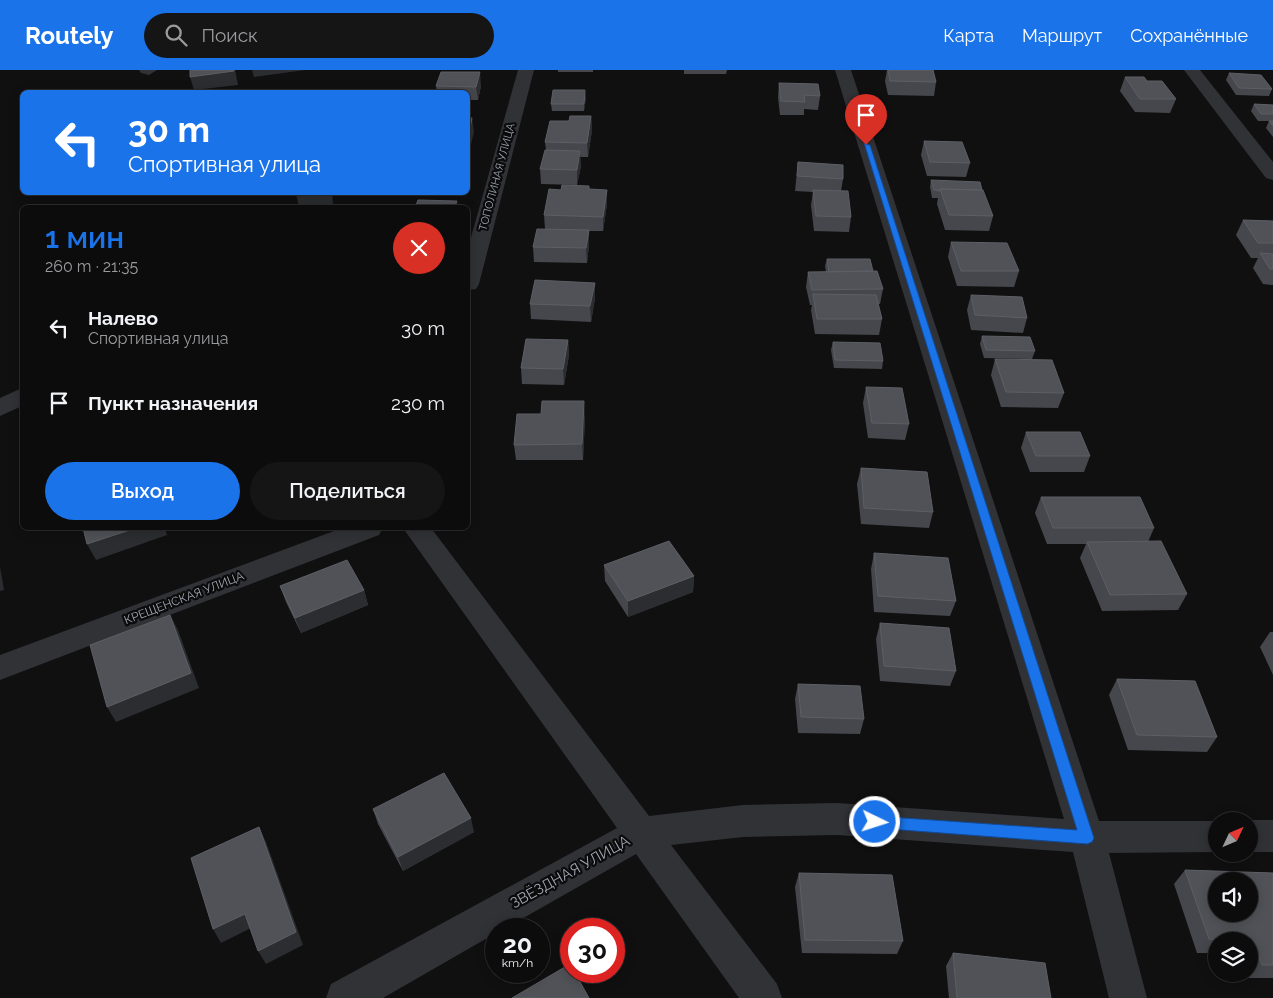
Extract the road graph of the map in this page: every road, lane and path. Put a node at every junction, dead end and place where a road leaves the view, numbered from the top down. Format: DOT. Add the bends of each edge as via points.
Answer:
graph roads {
  1 [pos="526,70"];
  2 [pos="842,70"];
  3 [pos="1192,70"];
  4 [pos="1273,174"];
  5 [pos="470,277"];
  6 [pos="20,397"];
  7 [pos="0,408"];
  8 [pos="364,530"];
  9 [pos="417,530"];
  10 [pos="0,668"];
  11 [pos="640,833"];
  12 [pos="1208,836"];
  13 [pos="1258,836"];
  14 [pos="1273,836"];
  15 [pos="1087,838"];
  16 [pos="345,998"];
  17 [pos="763,998"];
  18 [pos="1128,998"];
  1 -- 5 [label="street, ТОПОЛИНАЯ УЛИЦА"];
  2 -- 15 [label="street"];
  3 -- 4 [label="street"];
  6 -- 7 [label="street"];
  8 -- 10 [label="street, КРЕЩЕНСКАЯ УЛИЦА"];
  9 -- 11 [label="street"];
  11 -- 15 [label="street, ЗВЁЗДНАЯ УЛИЦА" via="743,820 837,819"];
  11 -- 16 [label="street, ЗВЁЗДНАЯ УЛИЦА"];
  11 -- 17 [label="street"];
  12 -- 15 [label="street, ЗВЁЗДНАЯ УЛИЦА"];
  13 -- 14 [label="street"];
  15 -- 18 [label="street"];
}
